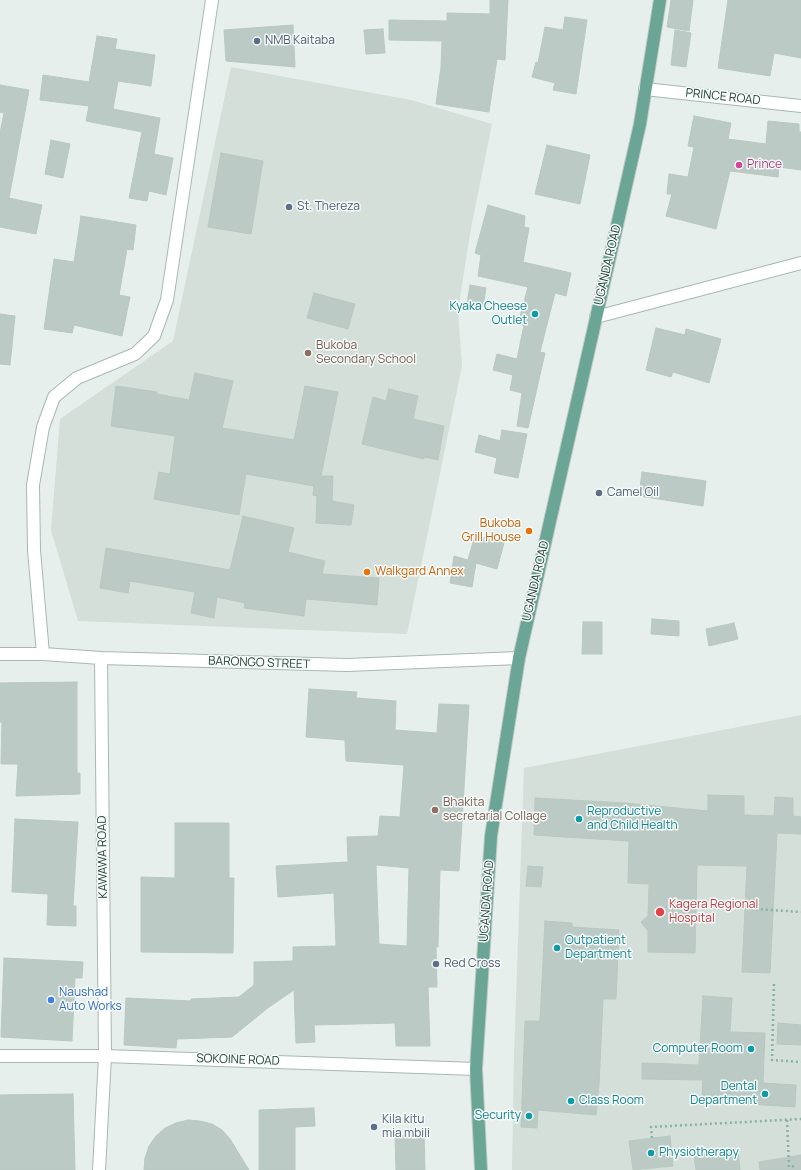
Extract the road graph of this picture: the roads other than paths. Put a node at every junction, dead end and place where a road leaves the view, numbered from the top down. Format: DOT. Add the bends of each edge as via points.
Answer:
graph roads {
  1 [pos="212,0"];
  2 [pos="660,0"];
  3 [pos="646,89"];
  4 [pos="801,106"];
  5 [pos="801,263"];
  6 [pos="596,317"];
  7 [pos="0,654"];
  8 [pos="43,654"];
  9 [pos="101,658"];
  10 [pos="519,658"];
  11 [pos="0,1056"];
  12 [pos="105,1056"];
  13 [pos="476,1069"];
  14 [pos="100,1170"];
  15 [pos="481,1170"];
  1 -- 8 [label="street" via="167,300 154,336 134,354 77,378 54,397 43,427 33,484 34,550"];
  2 -- 3 [label="main road, UGANDA ROAD"];
  3 -- 4 [label="street, PRINCE ROAD"];
  3 -- 6 [label="main road, UGANDA ROAD"];
  5 -- 6 [label="street"];
  6 -- 10 [label="main road, UGANDA ROAD"];
  7 -- 8 [label="street, BARONGO STREET"];
  8 -- 9 [label="street, BARONGO STREET"];
  9 -- 10 [label="street, BARONGO STREET" via="347,665"];
  9 -- 12 [label="street, KAWAWA ROAD"];
  10 -- 13 [label="main road, UGANDA ROAD" via="491,836"];
  11 -- 12 [label="street, SOKOINE ROAD"];
  12 -- 13 [label="street, SOKOINE ROAD"];
  12 -- 14 [label="street, KAWAWA ROAD"];
  13 -- 15 [label="main road, UGANDA ROAD"];
}
